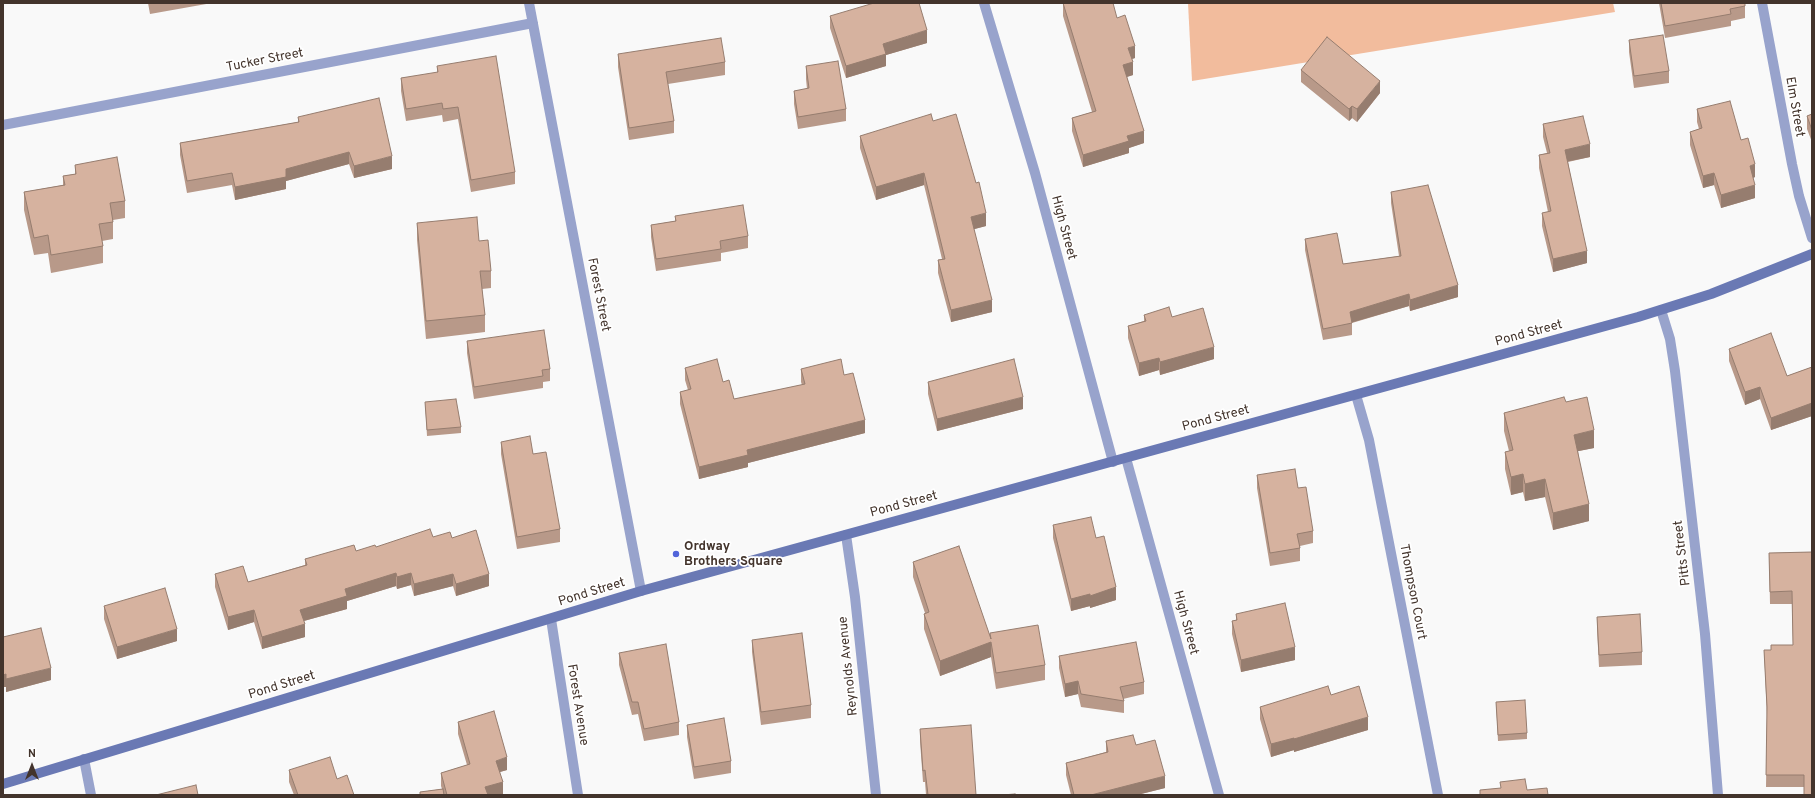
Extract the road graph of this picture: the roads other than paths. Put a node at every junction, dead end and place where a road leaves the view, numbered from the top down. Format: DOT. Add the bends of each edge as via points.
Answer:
graph roads {
  1 [pos="529,3"];
  2 [pos="984,3"];
  3 [pos="1762,3"];
  4 [pos="533,23"];
  5 [pos="3,125"];
  6 [pos="1812,238"];
  7 [pos="1812,254"];
  8 [pos="1661,310"];
  9 [pos="1356,395"];
  10 [pos="1126,458"];
  11 [pos="1113,462"];
  12 [pos="846,534"];
  13 [pos="642,592"];
  14 [pos="551,619"];
  15 [pos="84,759"];
  16 [pos="3,784"];
  17 [pos="91,795"];
  18 [pos="578,795"];
  19 [pos="876,795"];
  20 [pos="1219,795"];
  21 [pos="1438,795"];
  22 [pos="1718,795"];
  1 -- 4 [label="street, Forest Street"];
  2 -- 11 [label="street, High Street" via="1035,173"];
  3 -- 6 [label="street, Elm Street" via="1792,164"];
  4 -- 5 [label="street, Tucker Street"];
  4 -- 13 [label="street, Forest Street"];
  7 -- 8 [label="street, Pond Street" via="1711,294"];
  8 -- 9 [label="street, Pond Street"];
  8 -- 22 [label="street, Pitts Street" via="1670,339 1675,371 1705,634"];
  9 -- 10 [label="street, Pond Street"];
  9 -- 21 [label="street, Thompson Court" via="1369,440"];
  10 -- 11 [label="street, Pond Street"];
  10 -- 20 [label="street, High Street"];
  11 -- 12 [label="street, Pond Street"];
  12 -- 13 [label="street, Pond Street"];
  12 -- 19 [label="street, Reynolds Avenue" via="856,597"];
  13 -- 14 [label="street, Pond Street"];
  14 -- 15 [label="street, Pond Street"];
  14 -- 18 [label="street, Forest Avenue"];
  15 -- 16 [label="street, Pond Street"];
  15 -- 17 [label="street"];
}
